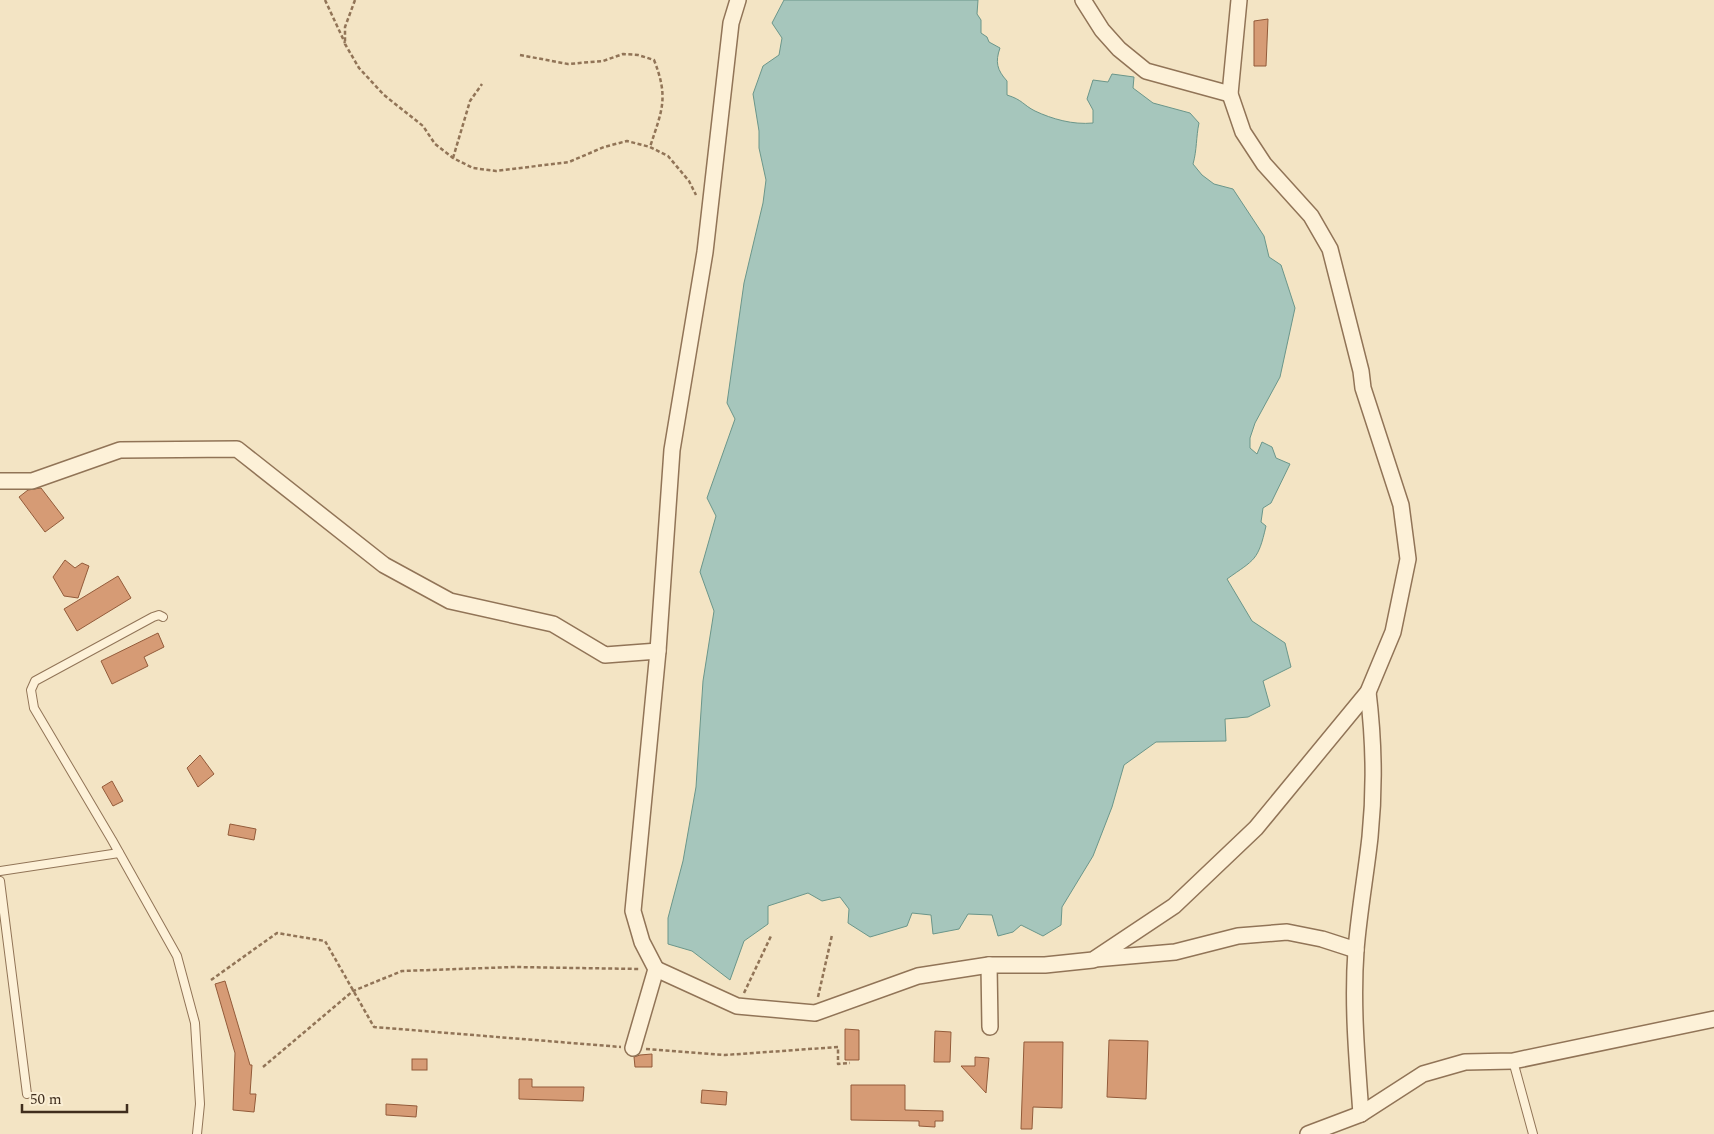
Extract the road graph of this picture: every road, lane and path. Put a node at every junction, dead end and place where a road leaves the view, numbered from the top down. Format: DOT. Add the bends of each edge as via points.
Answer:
graph roads {
  1 [pos="325,0"];
  2 [pos="355,0"];
  3 [pos="1083,0"];
  4 [pos="1238,0"];
  5 [pos="738,4"];
  6 [pos="345,44"];
  7 [pos="520,55"];
  8 [pos="482,84"];
  9 [pos="1230,94"];
  10 [pos="650,147"];
  11 [pos="453,158"];
  12 [pos="697,200"];
  13 [pos="0,481"];
  14 [pos="163,617"];
  15 [pos="658,651"];
  16 [pos="1368,692"];
  17 [pos="119,854"];
  18 [pos="0,872"];
  19 [pos="0,881"];
  20 [pos="832,935"];
  21 [pos="771,936"];
  22 [pos="1356,950"];
  23 [pos="1093,960"];
  24 [pos="989,964"];
  25 [pos="656,969"];
  26 [pos="211,980"];
  27 [pos="353,991"];
  28 [pos="737,1006"];
  29 [pos="815,1013"];
  30 [pos="1714,1019"];
  31 [pos="990,1027"];
  32 [pos="633,1048"];
  33 [pos="1512,1061"];
  34 [pos="850,1064"];
  35 [pos="263,1068"];
  36 [pos="26,1094"];
  37 [pos="1361,1114"];
  38 [pos="197,1134"];
  39 [pos="1308,1134"];
  40 [pos="1532,1134"];
  1 -- 6 [label="path"];
  2 -- 6 [label="path" via="345,27"];
  3 -- 9 [label="street" via="1102,30 1146,71"];
  4 -- 9 [label="street"];
  5 -- 15 [label="street" via="731,23 704,252 672,450"];
  6 -- 11 [label="path" via="359,68 384,95 423,126 435,144"];
  7 -- 10 [label="path" via="568,64 603,61 623,54 654,60 663,83 662,112"];
  8 -- 11 [label="path" via="470,101"];
  9 -- 16 [label="street" via="1243,132 1253,148 1310,216 1330,249 1361,371 1362,388 1401,505 1408,559 1393,632"];
  10 -- 11 [label="path" via="627,141 569,162 496,171 473,168"];
  10 -- 12 [label="path" via="668,156 689,181"];
  13 -- 15 [label="street" via="32,481 120,450 237,449 384,565 450,601 553,624 605,655"];
  14 -- 17 [label="lane" via="153,617 94,648 35,681 31,690 34,708"];
  15 -- 25 [label="street" via="633,911 642,942"];
  16 -- 22 [label="street" via="1375,770"];
  16 -- 23 [label="street" via="1249,834 1174,906"];
  17 -- 18 [label="lane"];
  17 -- 38 [label="lane" via="177,956 195,1023 200,1104"];
  19 -- 36 [label="lane"];
  20 -- 29 [label="path"];
  21 -- 28 [label="path"];
  22 -- 23 [label="street" via="1287,932 1238,936 1175,952"];
  22 -- 37 [label="street" via="1354,1014"];
  23 -- 24 [label="street" via="1045,965"];
  24 -- 29 [label="street" via="918,976"];
  24 -- 31 [label="street"];
  25 -- 27 [label="path" via="514,967 402,971"];
  25 -- 28 [label="street"];
  25 -- 32 [label="street"];
  26 -- 27 [label="path" via="277,933 325,941"];
  27 -- 32 [label="path" via="374,1027"];
  27 -- 35 [label="path"];
  28 -- 29 [label="street"];
  30 -- 33 [label="street"];
  32 -- 34 [label="path" via="725,1055 838,1047 838,1064"];
  33 -- 37 [label="street" via="1465,1062 1423,1074"];
  33 -- 40 [label="lane"];
  37 -- 39 [label="street"];
}
